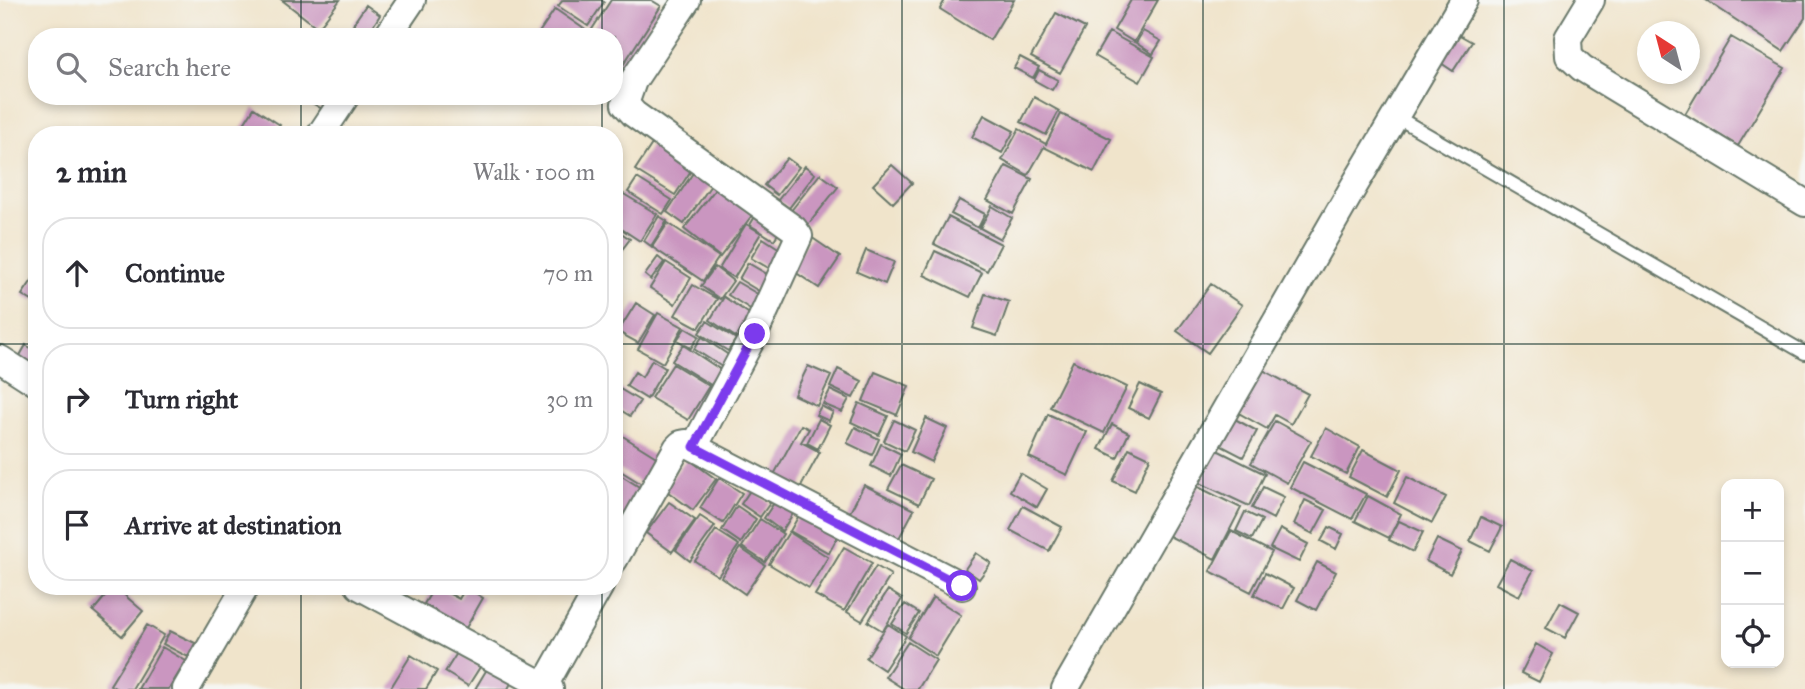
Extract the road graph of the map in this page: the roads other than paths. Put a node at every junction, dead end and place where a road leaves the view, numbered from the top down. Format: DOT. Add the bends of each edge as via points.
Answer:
graph roads {
  1 [pos="412,0"];
  2 [pos="687,0"];
  3 [pos="1464,0"];
  4 [pos="1591,0"];
  5 [pos="393,28"];
  6 [pos="340,105"];
  7 [pos="1395,116"];
  8 [pos="326,126"];
  9 [pos="1805,203"];
  10 [pos="1805,353"];
  11 [pos="0,359"];
  12 [pos="28,377"];
  13 [pos="694,447"];
  14 [pos="623,544"];
  15 [pos="962,586"];
  16 [pos="241,595"];
  17 [pos="375,595"];
  18 [pos="594,595"];
  19 [pos="535,685"];
  20 [pos="186,689"];
  21 [pos="1065,689"];
  1 -- 5 [label="street"];
  2 -- 13 [label="street" via="633,81 625,104 799,236 755,334"];
  3 -- 7 [label="street"];
  4 -- 9 [label="street" via="1568,38 1569,56"];
  6 -- 8 [label="street"];
  7 -- 10 [label="lane"];
  7 -- 21 [label="street"];
  11 -- 12 [label="street"];
  13 -- 14 [label="street" via="686,443 677,448"];
  13 -- 15 [label="street"];
  16 -- 20 [label="street"];
  17 -- 19 [label="street"];
  18 -- 19 [label="street"];
}
